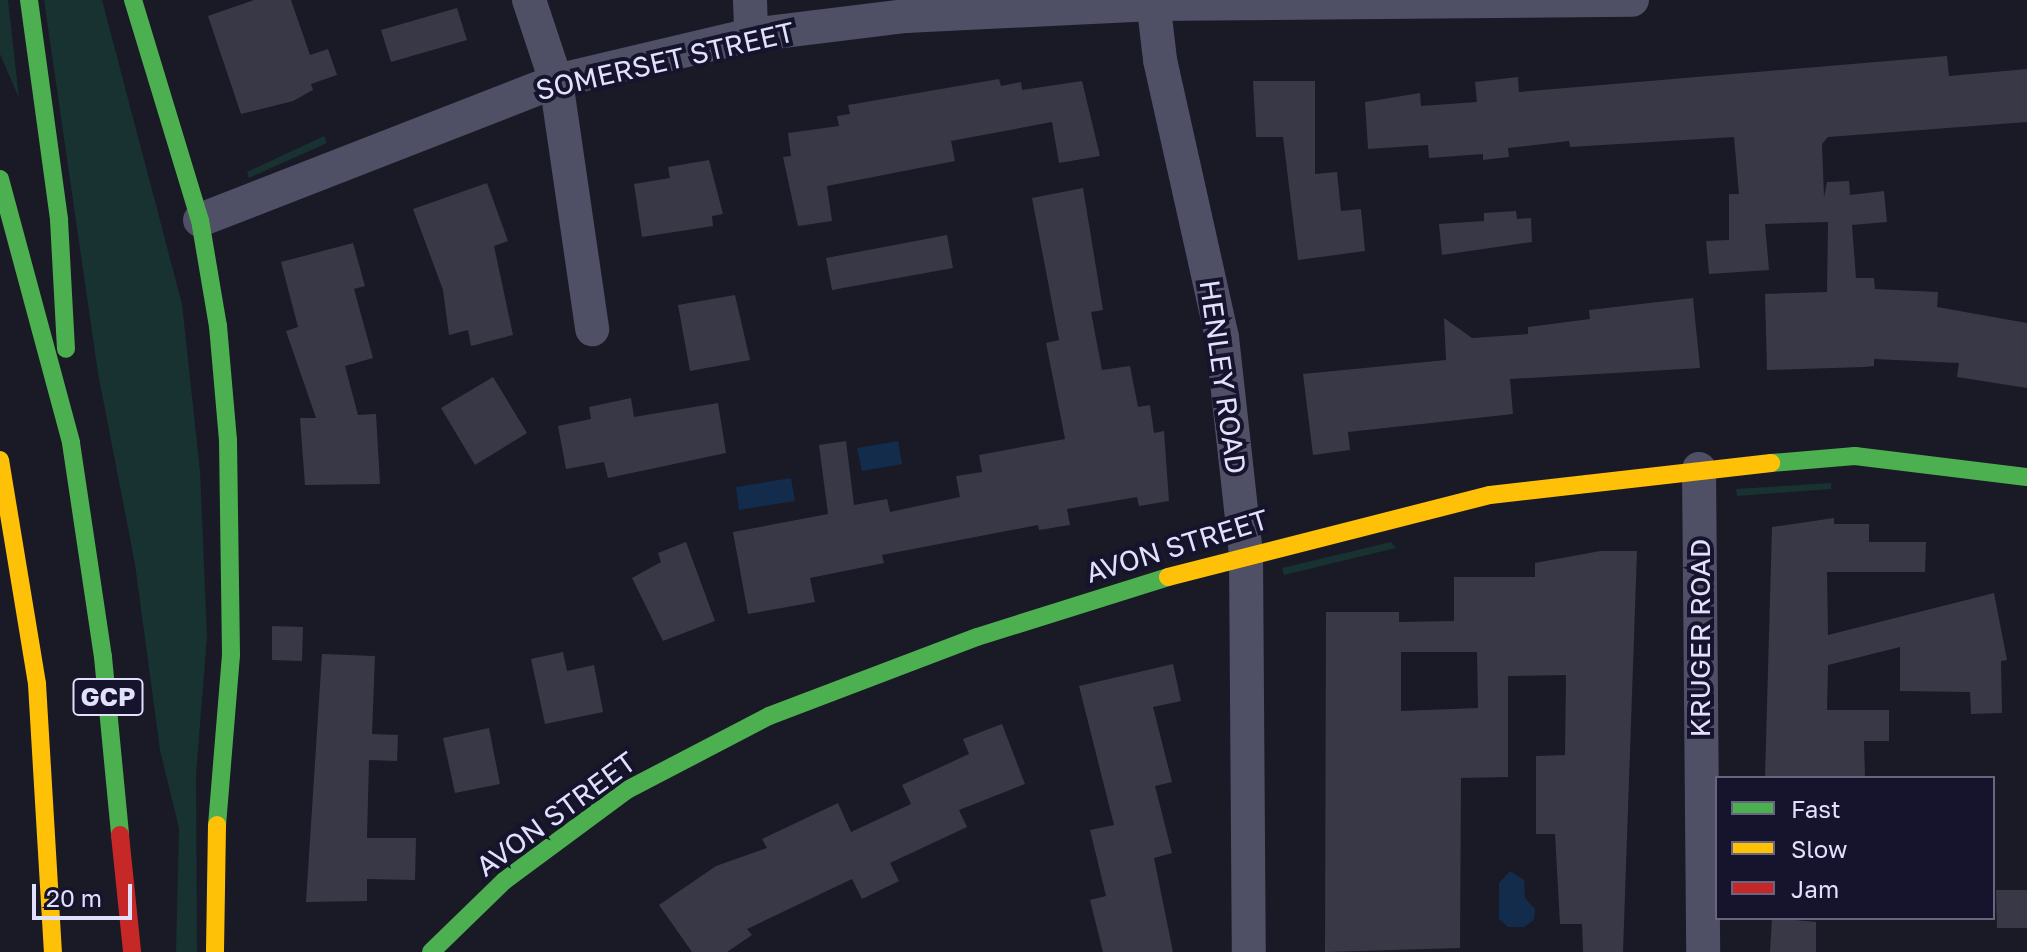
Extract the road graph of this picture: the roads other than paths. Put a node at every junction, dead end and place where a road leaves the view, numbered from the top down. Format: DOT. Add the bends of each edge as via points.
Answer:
graph roads {
  1 [pos="29,0"];
  2 [pos="133,0"];
  3 [pos="529,0"];
  4 [pos="750,0"];
  5 [pos="1632,0"];
  6 [pos="1153,2"];
  7 [pos="1540,2"];
  8 [pos="751,35"];
  9 [pos="556,81"];
  10 [pos="0,179"];
  11 [pos="200,220"];
  12 [pos="592,329"];
  13 [pos="71,443"];
  14 [pos="0,460"];
  15 [pos="1699,469"];
  16 [pos="2027,477"];
  17 [pos="1246,553"];
  18 [pos="53,952"];
  19 [pos="132,952"];
  20 [pos="215,952"];
  21 [pos="431,952"];
  22 [pos="1249,952"];
  23 [pos="1703,952"];
  1 -- 13 [label="main road" via="59,220"];
  2 -- 11 [label="main road" via="164,86"];
  3 -- 9 [label="street"];
  4 -- 8 [label="street"];
  5 -- 7 [label="street, SOMERSET STREET"];
  6 -- 7 [label="street, SOMERSET STREET"];
  6 -- 8 [label="street, SOMERSET STREET" via="906,16"];
  6 -- 17 [label="street, HENLEY ROAD" via="1222,337"];
  8 -- 9 [label="street, SOMERSET STREET"];
  9 -- 11 [label="street, SOMERSET STREET"];
  9 -- 12 [label="street"];
  10 -- 13 [label="main road, GCP"];
  11 -- 20 [label="main road" via="218,326 228,440 231,655 214,867"];
  13 -- 19 [label="main road, GCP" via="103,657"];
  14 -- 18 [label="main road, GCP" via="37,684"];
  15 -- 16 [label="main road, AVON STREET" via="1855,456"];
  15 -- 17 [label="main road, AVON STREET" via="1490,495"];
  15 -- 23 [label="street, KRUGER ROAD"];
  17 -- 21 [label="main road, AVON STREET" via="977,637 769,716 627,790 504,881"];
  17 -- 22 [label="street, HENLEY ROAD"];
}
